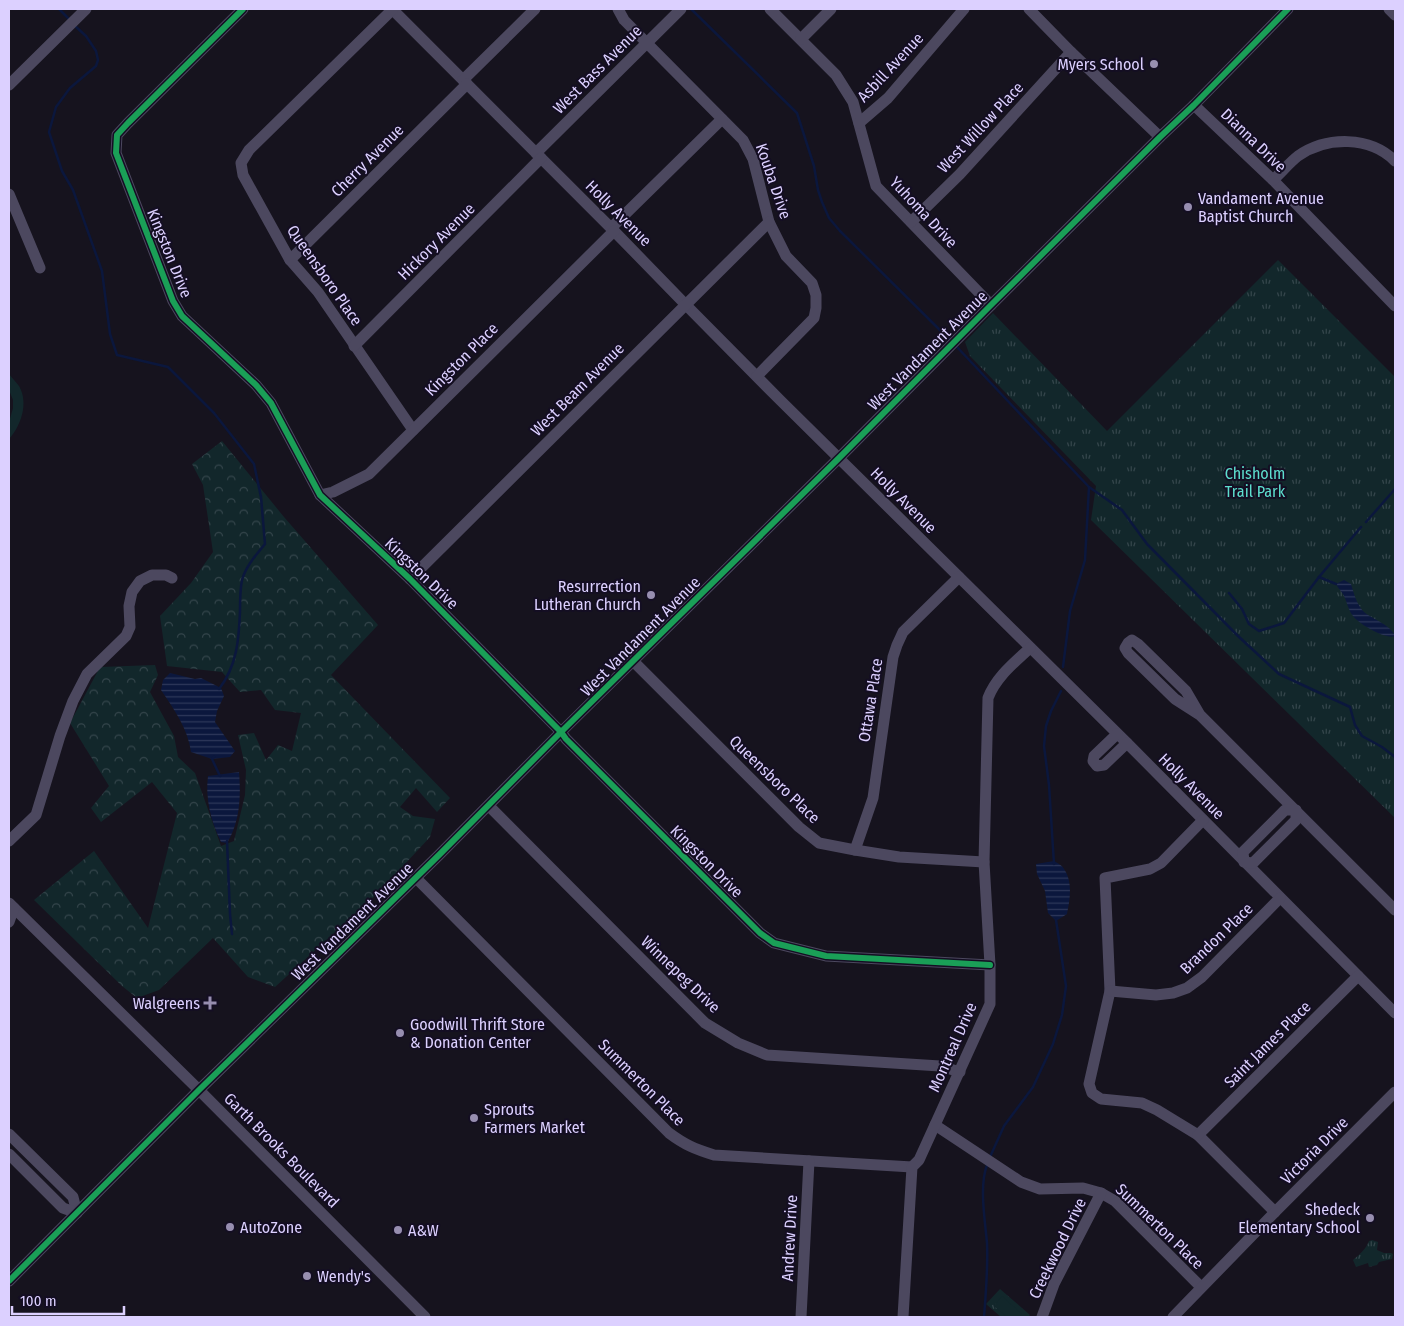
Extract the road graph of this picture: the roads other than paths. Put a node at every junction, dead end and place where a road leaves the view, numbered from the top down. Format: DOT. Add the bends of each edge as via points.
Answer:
graph roads {
  1 [pos="86,9"];
  2 [pos="242,9"];
  3 [pos="393,9"];
  4 [pos="535,9"];
  5 [pos="618,9"];
  6 [pos="770,9"];
  7 [pos="831,9"];
  8 [pos="964,9"];
  9 [pos="1029,9"];
  10 [pos="1288,9"];
  11 [pos="1389,9"];
  12 [pos="680,10"];
  13 [pos="1395,15"];
  14 [pos="801,39"];
  15 [pos="647,43"];
  16 [pos="1071,52"];
  17 [pos="465,82"];
  18 [pos="9,85"];
  19 [pos="1194,105"];
  20 [pos="722,118"];
  21 [pos="859,123"];
  22 [pos="1160,137"];
  23 [pos="539,156"];
  24 [pos="1395,161"];
  25 [pos="1272,180"];
  26 [pos="9,194"];
  27 [pos="769,222"];
  28 [pos="910,222"];
  29 [pos="613,230"];
  30 [pos="290,260"];
  31 [pos="40,268"];
  32 [pos="685,304"];
  33 [pos="991,305"];
  34 [pos="1395,306"];
  35 [pos="354,346"];
  36 [pos="757,376"];
  37 [pos="413,430"];
  38 [pos="839,458"];
  39 [pos="320,495"];
  40 [pos="959,577"];
  41 [pos="172,578"];
  42 [pos="410,579"];
  43 [pos="1030,648"];
  44 [pos="634,662"];
  45 [pos="1200,715"];
  46 [pos="561,732"];
  47 [pos="1117,734"];
  48 [pos="1127,744"];
  49 [pos="489,806"];
  50 [pos="1296,810"];
  51 [pos="1203,820"];
  52 [pos="9,842"];
  53 [pos="855,850"];
  54 [pos="984,862"];
  55 [pos="1244,862"];
  56 [pos="416,878"];
  57 [pos="1280,898"];
  58 [pos="11,906"];
  59 [pos="1395,910"];
  60 [pos="9,922"];
  61 [pos="990,965"];
  62 [pos="1358,976"];
  63 [pos="1110,991"];
  64 [pos="1395,1013"];
  65 [pos="960,1072"];
  66 [pos="200,1090"];
  67 [pos="1395,1092"];
  68 [pos="935,1124"];
  69 [pos="9,1134"];
  70 [pos="1198,1135"];
  71 [pos="9,1154"];
  72 [pos="32,1156"];
  73 [pos="809,1161"];
  74 [pos="21,1167"];
  75 [pos="912,1167"];
  76 [pos="1101,1193"];
  77 [pos="1276,1212"];
  78 [pos="77,1213"];
  79 [pos="9,1281"];
  80 [pos="1201,1287"];
  81 [pos="425,1317"];
  82 [pos="800,1317"];
  83 [pos="903,1317"];
  84 [pos="1042,1317"];
  85 [pos="1172,1317"];
  1 -- 18 [label="street"];
  2 -- 39 [label="street, Kingston Drive" via="117,135 116,153 173,301 182,316 271,403"];
  3 -- 17 [label="street, Holly Avenue"];
  3 -- 30 [label="street, Queensboro Place" via="249,150 241,164 243,175"];
  4 -- 17 [label="street, Cherry Avenue"];
  5 -- 15 [label="street, Kouba Drive" via="624,20"];
  6 -- 14 [label="street, Yuhoma Drive"];
  7 -- 14 [label="street"];
  8 -- 21 [label="street, Asbill Avenue" via="888,98"];
  9 -- 16 [label="street"];
  10 -- 19 [label="street, West Vandament Avenue"];
  11 -- 13 [label="street"];
  12 -- 15 [label="street, West Bass Avenue"];
  14 -- 21 [label="street, Yuhoma Drive" via="836,76 853,102"];
  15 -- 20 [label="street, Kouba Drive"];
  15 -- 23 [label="street, West Bass Avenue"];
  16 -- 22 [label="street"];
  16 -- 28 [label="street, West Willow Place" via="960,174"];
  17 -- 23 [label="street, Holly Avenue"];
  17 -- 30 [label="street, Cherry Avenue"];
  19 -- 22 [label="street, West Vandament Avenue"];
  19 -- 25 [label="street, Dianna Drive"];
  20 -- 27 [label="street, Kouba Drive" via="742,140 753,159"];
  20 -- 29 [label="street, Kingston Place"];
  21 -- 28 [label="street, Yuhoma Drive" via="876,186"];
  22 -- 33 [label="street, West Vandament Avenue"];
  23 -- 29 [label="street, Holly Avenue"];
  23 -- 35 [label="street, Hickory Avenue"];
  24 -- 25 [label="street" via="1388,153 1368,144 1346,141 1323,144 1298,156"];
  25 -- 34 [label="street, Dianna Drive"];
  26 -- 31 [label="street"];
  27 -- 32 [label="street, West Beam Avenue"];
  27 -- 36 [label="street, Kouba Drive" via="786,256 812,283 816,308 814,318"];
  28 -- 33 [label="street, Yuhoma Drive"];
  29 -- 32 [label="street, Holly Avenue"];
  29 -- 37 [label="street, Kingston Place"];
  30 -- 35 [label="street, Queensboro Place" via="318,292"];
  32 -- 36 [label="street, Holly Avenue"];
  32 -- 42 [label="street, West Beam Avenue"];
  33 -- 38 [label="street, West Vandament Avenue"];
  35 -- 37 [label="street, Queensboro Place"];
  36 -- 38 [label="street, Holly Avenue"];
  37 -- 39 [label="street, Kingston Place" via="369,474"];
  38 -- 40 [label="street, Holly Avenue"];
  38 -- 44 [label="street, West Vandament Avenue"];
  39 -- 42 [label="street, Kingston Drive"];
  40 -- 43 [label="street, Holly Avenue"];
  40 -- 53 [label="street, Ottawa Place" via="903,632 896,645 873,798"];
  41 -- 52 [label="street" via="152,575 140,581 132,592 130,627 126,636 87,674 73,701 36,815"];
  42 -- 46 [label="street, Kingston Drive"];
  43 -- 47 [label="street, Holly Avenue"];
  43 -- 54 [label="street, Montreal Drive" via="998,679 988,698"];
  44 -- 46 [label="street, West Vandament Avenue"];
  44 -- 53 [label="street, Queensboro Place" via="800,828 819,843"];
  45 -- 45 [label="street" via="1186,691 1138,644 1132,640 1128,643 1125,648 1128,653 1175,699"];
  45 -- 50 [label="street"];
  46 -- 49 [label="street, West Vandament Avenue"];
  46 -- 61 [label="street, Kingston Drive" via="760,933 774,942 826,956"];
  47 -- 48 [label="street, Holly Avenue"];
  47 -- 48 [label="street" via="1094,756 1097,766 1104,765"];
  48 -- 51 [label="street, Holly Avenue"];
  49 -- 56 [label="street, West Vandament Avenue"];
  49 -- 65 [label="street, Winnepeg Drive" via="705,1024 738,1043 767,1054 940,1066"];
  50 -- 55 [label="street" via="1296,820 1253,863"];
  50 -- 59 [label="street"];
  51 -- 55 [label="street, Holly Avenue"];
  51 -- 63 [label="street" via="1150,870 1105,878"];
  53 -- 54 [label="street, Queensboro Place" via="900,857"];
  54 -- 61 [label="street, Montreal Drive"];
  55 -- 57 [label="street, Holly Avenue"];
  56 -- 66 [label="street, West Vandament Avenue"];
  56 -- 73 [label="street, Summerton Place" via="682,1143 714,1155"];
  57 -- 62 [label="street, Holly Avenue"];
  57 -- 63 [label="street, Brandon Place" via="1202,977 1187,988 1156,995"];
  58 -- 60 [label="street"];
  58 -- 66 [label="street, Garth Brooks Boulevard"];
  61 -- 65 [label="street, Montreal Drive" via="990,1004"];
  62 -- 64 [label="street, Holly Avenue"];
  62 -- 70 [label="street, Saint James Place"];
  63 -- 70 [label="street" via="1089,1084 1092,1093 1101,1099 1142,1103"];
  65 -- 68 [label="street, Montreal Drive"];
  66 -- 78 [label="street, West Vandament Avenue"];
  66 -- 81 [label="street, Garth Brooks Boulevard"];
  67 -- 77 [label="street, Victoria Drive"];
  68 -- 75 [label="street, Montreal Drive" via="919,1160"];
  68 -- 76 [label="street, Summerton Place" via="1021,1182 1040,1189 1083,1188"];
  69 -- 72 [label="street"];
  70 -- 77 [label="street"];
  71 -- 74 [label="street"];
  72 -- 74 [label="street"];
  72 -- 78 [label="street" via="73,1197"];
  73 -- 75 [label="street, Summerton Place"];
  73 -- 82 [label="street, Andrew Drive"];
  74 -- 78 [label="street" via="63,1208"];
  75 -- 83 [label="street, Montreal Drive"];
  76 -- 80 [label="street, Summerton Place" via="1115,1201"];
  76 -- 84 [label="street, Creekwood Drive" via="1054,1284"];
  77 -- 80 [label="street, Victoria Drive"];
  78 -- 79 [label="street, West Vandament Avenue"];
  80 -- 85 [label="street, Victoria Drive"];
}
